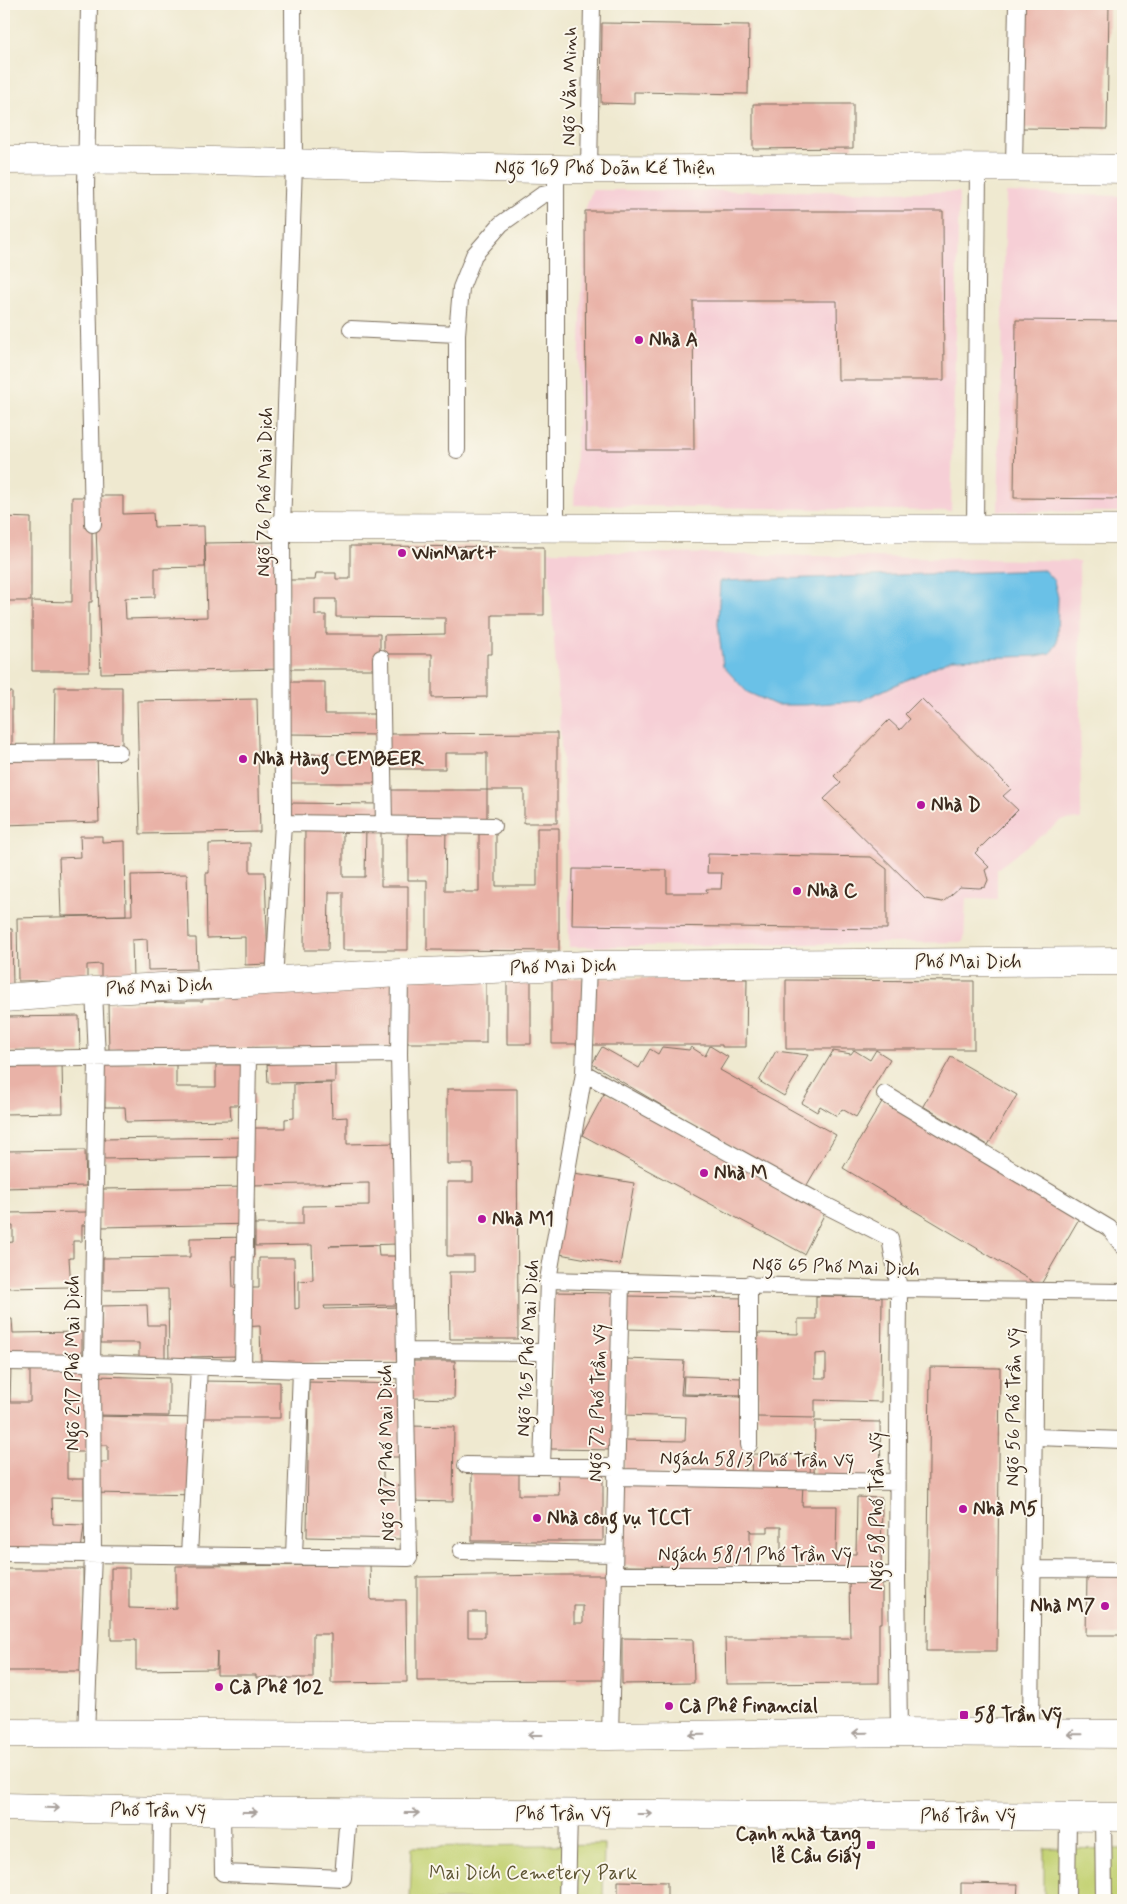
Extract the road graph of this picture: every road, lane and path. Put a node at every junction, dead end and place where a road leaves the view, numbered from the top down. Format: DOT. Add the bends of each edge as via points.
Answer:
graph roads {
  1 [pos="89,4"];
  2 [pos="293,4"];
  3 [pos="592,4"];
  4 [pos="1017,4"];
  5 [pos="87,159"];
  6 [pos="4,160"];
  7 [pos="294,164"];
  8 [pos="1014,166"];
  9 [pos="978,168"];
  10 [pos="589,169"];
  11 [pos="1123,169"];
  12 [pos="556,181"];
  13 [pos="352,329"];
  14 [pos="457,334"];
  15 [pos="457,450"];
  16 [pos="94,524"];
  17 [pos="282,527"];
  18 [pos="975,528"];
  19 [pos="556,529"];
  20 [pos="1123,530"];
  21 [pos="381,658"];
  22 [pos="119,752"];
  23 [pos="4,753"];
  24 [pos="283,823"];
  25 [pos="384,826"];
  26 [pos="493,826"];
  27 [pos="1123,961"];
  28 [pos="588,965"];
  29 [pos="400,973"];
  30 [pos="274,981"];
  31 [pos="94,991"];
  32 [pos="4,998"];
  33 [pos="399,1054"];
  34 [pos="248,1056"];
  35 [pos="97,1058"];
  36 [pos="4,1059"];
  37 [pos="584,1073"];
  38 [pos="885,1094"];
  39 [pos="1123,1246"];
  40 [pos="548,1280"];
  41 [pos="621,1282"];
  42 [pos="749,1284"];
  43 [pos="899,1289"];
  44 [pos="1034,1291"];
  45 [pos="1123,1292"];
  46 [pos="405,1351"];
  47 [pos="544,1352"];
  48 [pos="4,1362"];
  49 [pos="92,1363"];
  50 [pos="199,1366"];
  51 [pos="243,1368"];
  52 [pos="301,1370"];
  53 [pos="405,1370"];
  54 [pos="1035,1437"];
  55 [pos="1123,1440"];
  56 [pos="749,1445"];
  57 [pos="466,1465"];
  58 [pos="542,1466"];
  59 [pos="616,1472"];
  60 [pos="897,1482"];
  61 [pos="462,1550"];
  62 [pos="4,1553"];
  63 [pos="93,1554"];
  64 [pos="613,1554"];
  65 [pos="189,1555"];
  66 [pos="294,1556"];
  67 [pos="1031,1569"];
  68 [pos="1123,1570"];
  69 [pos="613,1575"];
  70 [pos="897,1575"];
  71 [pos="899,1732"];
  72 [pos="4,1733"];
  73 [pos="1031,1733"];
  74 [pos="86,1734"];
  75 [pos="1123,1734"];
  76 [pos="610,1736"];
  77 [pos="4,1807"];
  78 [pos="162,1811"];
  79 [pos="222,1812"];
  80 [pos="348,1812"];
  81 [pos="569,1814"];
  82 [pos="1068,1816"];
  83 [pos="1113,1817"];
  84 [pos="160,1900"];
  85 [pos="567,1900"];
  86 [pos="1067,1900"];
  87 [pos="1104,1900"];
  1 -- 5 [label="lane"];
  2 -- 7 [label="lane, Ngõ 76 Phố Mai Dịch"];
  3 -- 10 [label="lane, Ngõ Văn Minh"];
  4 -- 8 [label="lane"];
  5 -- 6 [label="street, Ngõ 169 Phố Doãn Kế Thiện"];
  5 -- 7 [label="street, Ngõ 169 Phố Doãn Kế Thiện"];
  5 -- 16 [label="lane"];
  7 -- 12 [label="street, Ngõ 169 Phố Doãn Kế Thiện"];
  7 -- 17 [label="lane, Ngõ 76 Phố Mai Dịch"];
  8 -- 9 [label="street, Ngõ 169 Phố Doãn Kế Thiện"];
  8 -- 11 [label="street, Ngõ 169 Phố Doãn Kế Thiện"];
  9 -- 10 [label="street, Ngõ 169 Phố Doãn Kế Thiện"];
  9 -- 18 [label="lane"];
  10 -- 12 [label="street, Ngõ 169 Phố Doãn Kế Thiện"];
  12 -- 14 [label="lane" via="501,224 474,256 461,288"];
  12 -- 19 [label="lane"];
  13 -- 14 [label="lane"];
  14 -- 15 [label="lane"];
  17 -- 19 [label="street"];
  17 -- 24 [label="lane, Ngõ 76 Phố Mai Dịch"];
  18 -- 19 [label="street"];
  18 -- 20 [label="street"];
  21 -- 25 [label="lane"];
  22 -- 23 [label="lane"];
  24 -- 25 [label="lane"];
  24 -- 30 [label="lane, Ngõ 76 Phố Mai Dịch"];
  25 -- 26 [label="lane"];
  27 -- 28 [label="street, Phố Mai Dịch"];
  28 -- 29 [label="street, Phố Mai Dịch"];
  28 -- 37 [label="lane, Ngõ 165 Phố Mai Dịch"];
  29 -- 30 [label="street, Phố Mai Dịch"];
  29 -- 33 [label="lane, Ngõ 187 Phố Mai Dịch"];
  30 -- 31 [label="street, Phố Mai Dịch"];
  31 -- 32 [label="street, Phố Mai Dịch"];
  31 -- 35 [label="lane, Ngõ 217 Phố Mai Dịch"];
  33 -- 34 [label="lane"];
  33 -- 46 [label="lane, Ngõ 187 Phố Mai Dịch"];
  34 -- 35 [label="lane"];
  34 -- 51 [label="lane"];
  35 -- 36 [label="lane"];
  35 -- 49 [label="lane, Ngõ 217 Phố Mai Dịch"];
  37 -- 40 [label="lane, Ngõ 165 Phố Mai Dịch"];
  37 -- 43 [label="lane, Ngõ 58 Phố Trần Vỹ" via="890,1238"];
  38 -- 39 [label="lane" via="1109,1228"];
  40 -- 41 [label="lane, Ngõ 65 Phố Mai Dịch"];
  40 -- 47 [label="lane, Ngõ 165 Phố Mai Dịch"];
  41 -- 42 [label="lane, Ngõ 65 Phố Mai Dịch"];
  41 -- 59 [label="lane, Ngõ 72 Phố Trần Vỹ"];
  42 -- 43 [label="lane, Ngõ 65 Phố Mai Dịch"];
  42 -- 56 [label="lane"];
  43 -- 44 [label="lane, Ngõ 65 Phố Mai Dịch"];
  43 -- 60 [label="lane, Ngõ 58 Phố Trần Vỹ"];
  44 -- 45 [label="lane, Ngõ 65 Phố Mai Dịch"];
  44 -- 54 [label="lane, Ngõ 56 Phố Trần Vỹ"];
  46 -- 47 [label="lane"];
  46 -- 53 [label="lane, Ngõ 187 Phố Mai Dịch"];
  47 -- 58 [label="lane, Ngõ 165 Phố Mai Dịch"];
  48 -- 49 [label="lane"];
  49 -- 50 [label="lane"];
  49 -- 63 [label="lane, Ngõ 217 Phố Mai Dịch"];
  50 -- 51 [label="lane"];
  50 -- 65 [label="lane"];
  51 -- 52 [label="lane"];
  52 -- 53 [label="lane"];
  52 -- 66 [label="lane"];
  53 -- 66 [label="lane, Ngõ 187 Phố Mai Dịch" via="409,1558"];
  54 -- 55 [label="lane"];
  54 -- 67 [label="lane, Ngõ 56 Phố Trần Vỹ"];
  57 -- 58 [label="lane, Ngách 58/3 Phố Trần Vỹ"];
  58 -- 59 [label="lane, Ngách 58/3 Phố Trần Vỹ"];
  59 -- 60 [label="lane, Ngách 58/3 Phố Trần Vỹ"];
  59 -- 64 [label="lane, Ngõ 72 Phố Trần Vỹ"];
  60 -- 70 [label="lane, Ngõ 58 Phố Trần Vỹ"];
  61 -- 64 [label="lane"];
  62 -- 63 [label="lane, Ngõ 187 Phố Mai Dịch"];
  63 -- 65 [label="lane, Ngõ 187 Phố Mai Dịch"];
  63 -- 74 [label="lane, Ngõ 217 Phố Mai Dịch"];
  64 -- 69 [label="lane, Ngõ 72 Phố Trần Vỹ"];
  65 -- 66 [label="lane, Ngõ 187 Phố Mai Dịch"];
  67 -- 68 [label="lane"];
  67 -- 73 [label="lane, Ngõ 56 Phố Trần Vỹ"];
  69 -- 70 [label="lane, Ngách 58/1 Phố Trần Vỹ"];
  69 -- 76 [label="lane, Ngõ 72 Phố Trần Vỹ"];
  70 -- 71 [label="lane, Ngõ 58 Phố Trần Vỹ"];
  71 -- 73 [label="street"];
  71 -- 76 [label="street, one-way"];
  72 -- 74 [label="street"];
  75 -- 73 [label="street, one-way"];
  76 -- 74 [label="street, one-way"];
  77 -- 78 [label="street, Phố Trần Vỹ, one-way"];
  78 -- 79 [label="street, Phố Trần Vỹ"];
  78 -- 84 [label="lane"];
  79 -- 80 [label="street, Phố Trần Vỹ, one-way"];
  79 -- 80 [label="lane" via="223,1873 343,1878"];
  80 -- 81 [label="street, Phố Trần Vỹ, one-way"];
  81 -- 82 [label="street, Phố Trần Vỹ, one-way"];
  81 -- 85 [label="lane"];
  82 -- 83 [label="street, Phố Trần Vỹ"];
  82 -- 86 [label="lane"];
  83 -- 87 [label="lane"];
}
